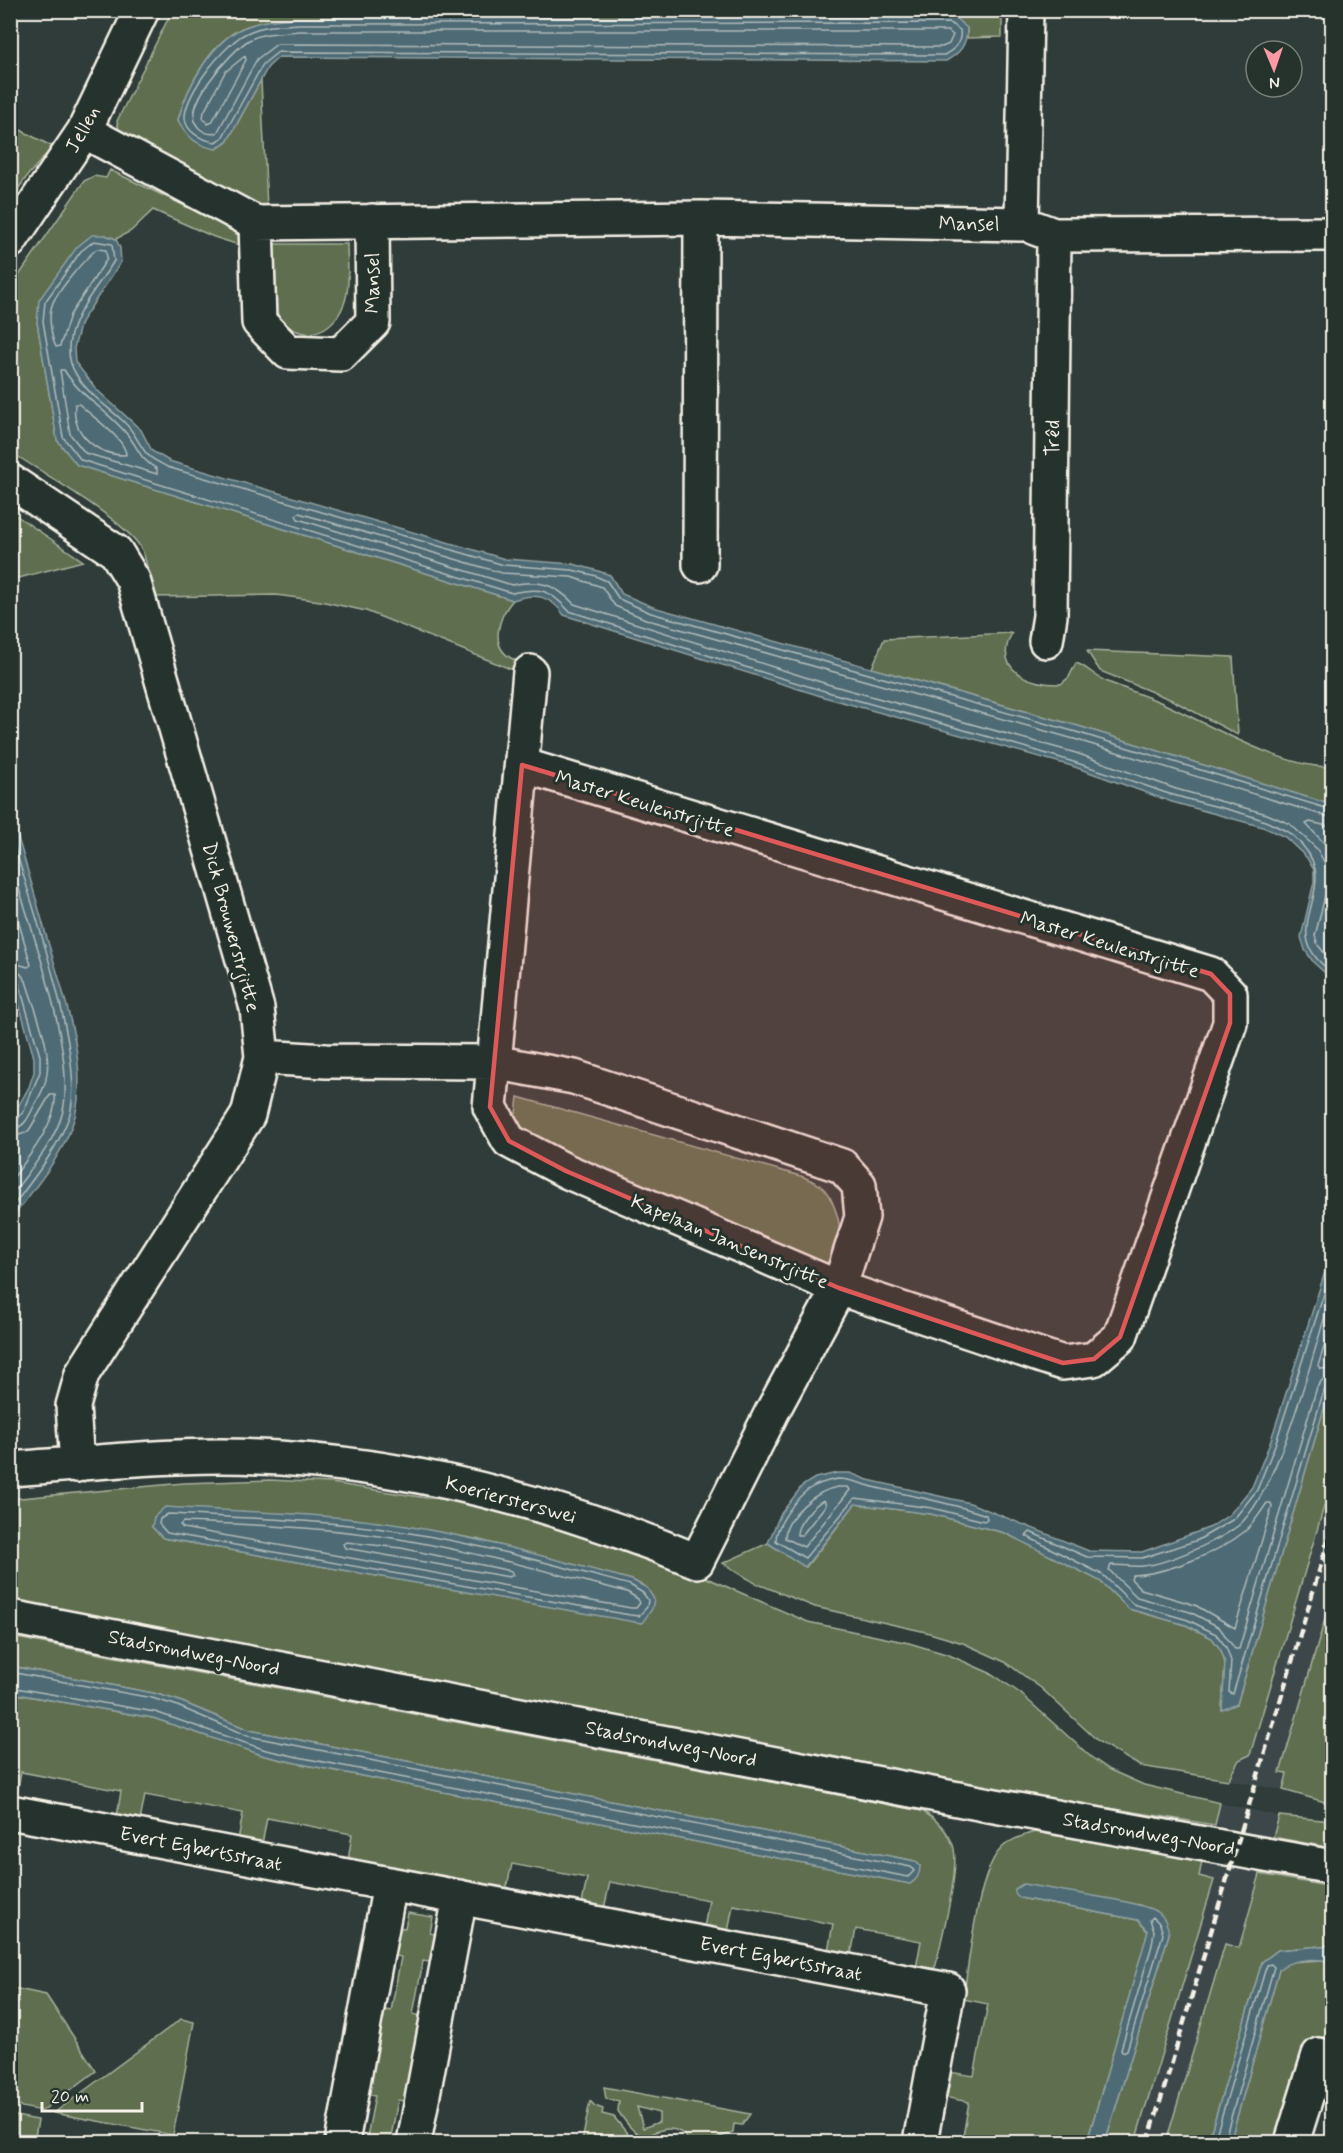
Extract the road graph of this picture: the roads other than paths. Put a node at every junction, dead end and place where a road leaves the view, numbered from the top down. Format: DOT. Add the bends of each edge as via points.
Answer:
graph roads {
  1 [pos="141,10"];
  2 [pos="1026,10"];
  3 [pos="84,131"];
  4 [pos="702,218"];
  5 [pos="372,221"];
  6 [pos="256,223"];
  7 [pos="1022,224"];
  8 [pos="1332,234"];
  9 [pos="1054,235"];
  10 [pos="10,241"];
  11 [pos="10,481"];
  12 [pos="700,566"];
  13 [pos="1046,641"];
  14 [pos="530,672"];
  15 [pos="522,765"];
  16 [pos="262,1057"];
  17 [pos="493,1062"];
  18 [pos="839,1288"];
  19 [pos="77,1465"];
  20 [pos="10,1469"];
  21 [pos="10,1617"];
  22 [pos="10,1812"];
  23 [pos="1332,1867"];
  24 [pos="390,1884"];
  25 [pos="460,1898"];
  26 [pos="1332,2059"];
  27 [pos="342,2142"];
  28 [pos="414,2142"];
  29 [pos="920,2142"];
  30 [pos="1292,2142"];
  1 -- 3 [label="street, Jellen"];
  2 -- 7 [label="street, Mansel"];
  3 -- 6 [label="street, Mansel"];
  3 -- 10 [label="street, Jellen"];
  4 -- 5 [label="street, Mansel"];
  4 -- 7 [label="street, Mansel"];
  4 -- 12 [label="street"];
  5 -- 6 [label="street, Mansel"];
  5 -- 6 [label="street, Mansel" via="373,322 341,354 288,352 259,322"];
  7 -- 9 [label="street"];
  8 -- 9 [label="street"];
  9 -- 13 [label="street, Trêd" via="1050,616"];
  11 -- 16 [label="street, Dick Brouwerstrjitte" via="116,552 133,580 256,1008"];
  14 -- 15 [label="street"];
  15 -- 17 [label="street"];
  15 -- 18 [label="street, Master Keulenstrjitte" via="1210,974 1230,994 1230,1023 1120,1337 1094,1359 1063,1363"];
  16 -- 17 [label="street, Kapelaan Jansenstrjitte"];
  16 -- 19 [label="street, Dick Brouwerstrjitte" via="248,1115 82,1374 73,1406"];
  17 -- 18 [label="street, Kapelaan Jansenstrjitte" via="490,1107 509,1141 566,1171"];
  17 -- 18 [label="street, Kapelaan Jansenstrjitte" via="574,1077 842,1166 859,1185 862,1217"];
  18 -- 19 [label="street, Koeriersterswei" via="697,1561 568,1512 480,1488 374,1468 220,1456"];
  19 -- 20 [label="street, Koeriersterswei"];
  21 -- 23 [label="street, Stadsrondweg-Noord"];
  22 -- 24 [label="street, Evert Egbertsstraat"];
  24 -- 25 [label="street, Evert Egbertsstraat"];
  24 -- 27 [label="street"];
  25 -- 28 [label="street"];
  25 -- 29 [label="street, Evert Egbertsstraat" via="948,1990"];
  26 -- 30 [label="street" via="1319,2055"];
}
